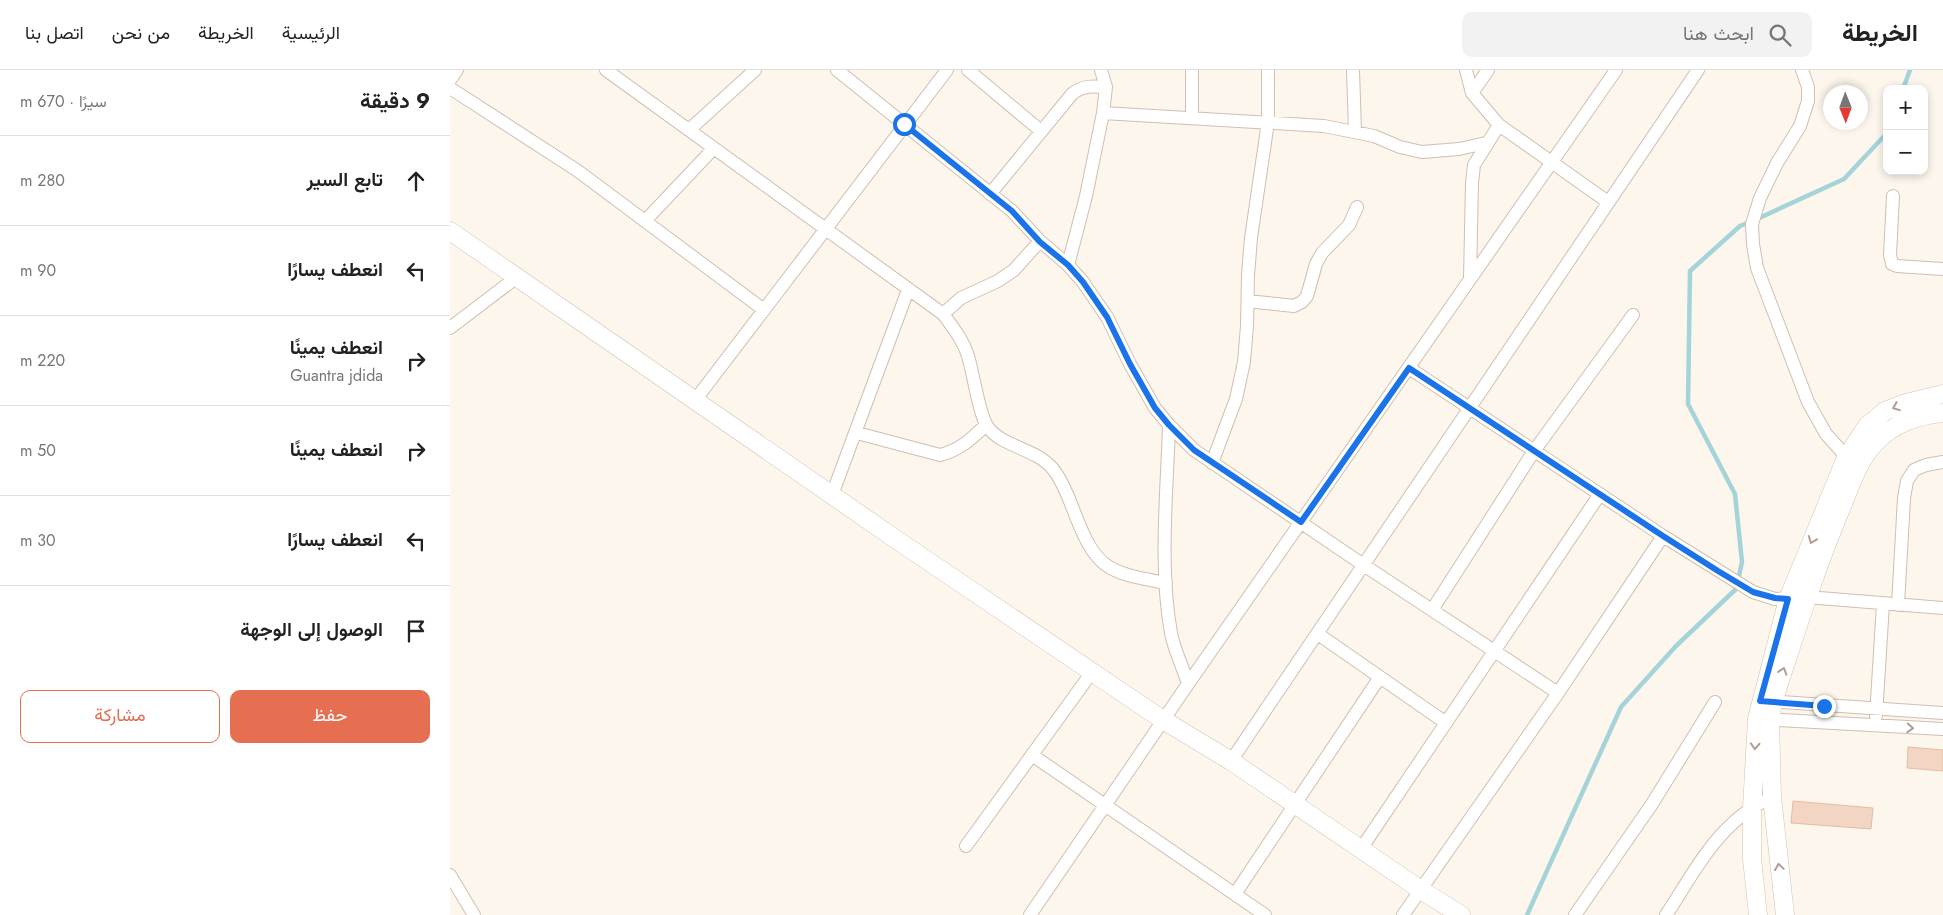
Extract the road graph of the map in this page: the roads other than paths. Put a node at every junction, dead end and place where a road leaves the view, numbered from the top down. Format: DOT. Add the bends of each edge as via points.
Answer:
graph roads {
  1 [pos="457,70"];
  2 [pos="606,70"];
  3 [pos="755,70"];
  4 [pos="837,70"];
  5 [pos="947,70"];
  6 [pos="968,70"];
  7 [pos="1100,70"];
  8 [pos="1192,70"];
  9 [pos="1268,70"];
  10 [pos="1354,70"];
  11 [pos="1466,70"];
  12 [pos="1488,70"];
  13 [pos="1616,70"];
  14 [pos="1698,70"];
  15 [pos="1802,70"];
  16 [pos="450,80"];
  17 [pos="1106,87"];
  18 [pos="450,88"];
  19 [pos="1472,93"];
  20 [pos="1103,113"];
  21 [pos="1192,118"];
  22 [pos="1268,122"];
  23 [pos="904,124"];
  24 [pos="1499,125"];
  25 [pos="689,130"];
  26 [pos="1041,131"];
  27 [pos="1355,131"];
  28 [pos="1486,143"];
  29 [pos="714,148"];
  30 [pos="1552,162"];
  31 [pos="990,194"];
  32 [pos="1892,196"];
  33 [pos="1608,202"];
  34 [pos="1357,207"];
  35 [pos="645,221"];
  36 [pos="826,228"];
  37 [pos="450,231"];
  38 [pos="1040,242"];
  39 [pos="1068,265"];
  40 [pos="1943,269"];
  41 [pos="517,277"];
  42 [pos="1470,279"];
  43 [pos="908,290"];
  44 [pos="1248,301"];
  45 [pos="764,310"];
  46 [pos="943,314"];
  47 [pos="1633,315"];
  48 [pos="450,328"];
  49 [pos="1409,368"];
  50 [pos="1943,394"];
  51 [pos="696,399"];
  52 [pos="1471,409"];
  53 [pos="1943,413"];
  54 [pos="986,425"];
  55 [pos="1169,425"];
  56 [pos="857,433"];
  57 [pos="1534,451"];
  58 [pos="1943,462"];
  59 [pos="1212,463"];
  60 [pos="1852,463"];
  61 [pos="1600,494"];
  62 [pos="832,495"];
  63 [pos="1301,522"];
  64 [pos="1663,536"];
  65 [pos="1365,566"];
  66 [pos="1166,582"];
  67 [pos="1807,597"];
  68 [pos="1788,599"];
  69 [pos="1883,604"];
  70 [pos="1898,605"];
  71 [pos="1943,608"];
  72 [pos="1432,610"];
  73 [pos="1318,634"];
  74 [pos="1495,651"];
  75 [pos="1092,672"];
  76 [pos="1380,677"];
  77 [pos="1188,684"];
  78 [pos="1558,693"];
  79 [pos="1766,701"];
  80 [pos="1715,702"];
  81 [pos="1876,710"];
  82 [pos="1943,713"];
  83 [pos="1763,719"];
  84 [pos="1163,720"];
  85 [pos="1446,723"];
  86 [pos="1875,726"];
  87 [pos="1943,729"];
  88 [pos="1032,755"];
  89 [pos="1231,761"];
  90 [pos="1772,797"];
  91 [pos="1295,804"];
  92 [pos="1104,806"];
  93 [pos="1752,808"];
  94 [pos="966,846"];
  95 [pos="1361,849"];
  96 [pos="450,875"];
  97 [pos="1421,890"];
  98 [pos="1235,894"];
  99 [pos="474,915"];
  100 [pos="1030,915"];
  101 [pos="1265,915"];
  102 [pos="1403,915"];
  103 [pos="1461,915"];
  104 [pos="1575,915"];
  105 [pos="1666,915"];
  106 [pos="1758,915"];
  107 [pos="1785,915"];
  1 -- 16 [label="street"];
  2 -- 25 [label="street"];
  3 -- 25 [label="street"];
  4 -- 23 [label="street"];
  5 -- 23 [label="street"];
  6 -- 26 [label="street"];
  7 -- 17 [label="street"];
  8 -- 21 [label="street"];
  9 -- 22 [label="street"];
  10 -- 27 [label="street"];
  11 -- 19 [label="street"];
  12 -- 19 [label="street"];
  13 -- 30 [label="street"];
  14 -- 33 [label="street"];
  15 -- 60 [label="street" via="1808,87 1808,102 1800,126 1760,198 1752,224 1753,244 1757,268 1808,402 1826,434"];
  17 -- 20 [label="street"];
  17 -- 26 [label="street" via="1079,88"];
  18 -- 35 [label="street" via="578,171"];
  19 -- 24 [label="street"];
  20 -- 21 [label="street"];
  20 -- 39 [label="street" via="1085,203"];
  21 -- 22 [label="street"];
  22 -- 27 [label="street"];
  22 -- 44 [label="street" via="1251,238"];
  23 -- 31 [label="street"];
  23 -- 36 [label="street"];
  24 -- 28 [label="street"];
  24 -- 30 [label="street"];
  25 -- 29 [label="street"];
  26 -- 31 [label="street"];
  27 -- 28 [label="street" via="1422,152"];
  28 -- 42 [label="street" via="1474,165"];
  29 -- 35 [label="street"];
  29 -- 36 [label="street"];
  30 -- 33 [label="street"];
  30 -- 42 [label="street"];
  31 -- 38 [label="street" via="1012,211"];
  32 -- 40 [label="street" via="1892,264"];
  33 -- 52 [label="street"];
  34 -- 44 [label="street" via="1349,225 1322,253 1302,302 1281,306"];
  35 -- 45 [label="street"];
  36 -- 43 [label="street"];
  36 -- 45 [label="street"];
  37 -- 41 [label="street"];
  38 -- 39 [label="street"];
  38 -- 46 [label="street" via="1014,270 961,298"];
  39 -- 55 [label="street" via="1107,317 1130,364"];
  41 -- 48 [label="street"];
  41 -- 51 [label="street"];
  42 -- 49 [label="street"];
  43 -- 46 [label="street"];
  43 -- 56 [label="street"];
  44 -- 59 [label="street" via="1244,362 1236,399"];
  45 -- 51 [label="street"];
  46 -- 54 [label="street" via="968,354"];
  47 -- 57 [label="street"];
  49 -- 52 [label="street"];
  49 -- 63 [label="street"];
  50 -- 60 [label="street, one-way" via="1885,411 1867,426"];
  51 -- 62 [label="street"];
  52 -- 57 [label="street"];
  52 -- 65 [label="street"];
  53 -- 60 [label="street" via="1910,419 1890,429"];
  54 -- 56 [label="street" via="966,445 940,455"];
  54 -- 66 [label="street" via="996,435 1044,459 1053,468 1068,496 1084,539 1096,557 1112,570"];
  55 -- 59 [label="street"];
  55 -- 66 [label="street"];
  56 -- 62 [label="street"];
  57 -- 61 [label="street"];
  57 -- 72 [label="street"];
  58 -- 70 [label="street" via="1914,470 1907,481"];
  59 -- 63 [label="street"];
  60 -- 67 [label="street"];
  60 -- 68 [label="street, one-way"];
  61 -- 64 [label="street"];
  61 -- 74 [label="street"];
  62 -- 75 [label="street"];
  63 -- 65 [label="street"];
  63 -- 77 [label="street"];
  64 -- 68 [label="street" via="1753,592"];
  64 -- 78 [label="street"];
  65 -- 72 [label="street"];
  65 -- 73 [label="street"];
  66 -- 77 [label="street" via="1172,635"];
  67 -- 68 [label="street"];
  67 -- 69 [label="street"];
  79 -- 67 [label="street, one-way"];
  68 -- 79 [label="street"];
  69 -- 70 [label="street"];
  69 -- 81 [label="street"];
  70 -- 71 [label="street"];
  72 -- 74 [label="street"];
  73 -- 76 [label="street"];
  73 -- 89 [label="street"];
  74 -- 78 [label="street"];
  74 -- 85 [label="street"];
  75 -- 84 [label="street"];
  75 -- 88 [label="street"];
  76 -- 85 [label="street"];
  76 -- 91 [label="street"];
  77 -- 84 [label="street"];
  78 -- 97 [label="street"];
  79 -- 81 [label="street"];
  79 -- 83 [label="street"];
  80 -- 104 [label="street" via="1652,804"];
  81 -- 82 [label="street"];
  81 -- 86 [label="street"];
  83 -- 86 [label="street"];
  83 -- 90 [label="street"];
  83 -- 93 [label="street, one-way"];
  84 -- 89 [label="street"];
  84 -- 92 [label="street"];
  85 -- 95 [label="street"];
  86 -- 87 [label="street, one-way"];
  88 -- 92 [label="street"];
  88 -- 94 [label="street"];
  89 -- 91 [label="street"];
  90 -- 93 [label="street"];
  107 -- 90 [label="street, one-way"];
  91 -- 95 [label="street"];
  91 -- 98 [label="street"];
  92 -- 98 [label="street"];
  92 -- 100 [label="street"];
  93 -- 105 [label="street" via="1722,834"];
  93 -- 106 [label="street" via="1752,859"];
  95 -- 97 [label="street"];
  96 -- 99 [label="street"];
  97 -- 102 [label="street"];
  97 -- 103 [label="street"];
  98 -- 101 [label="street"];
}
